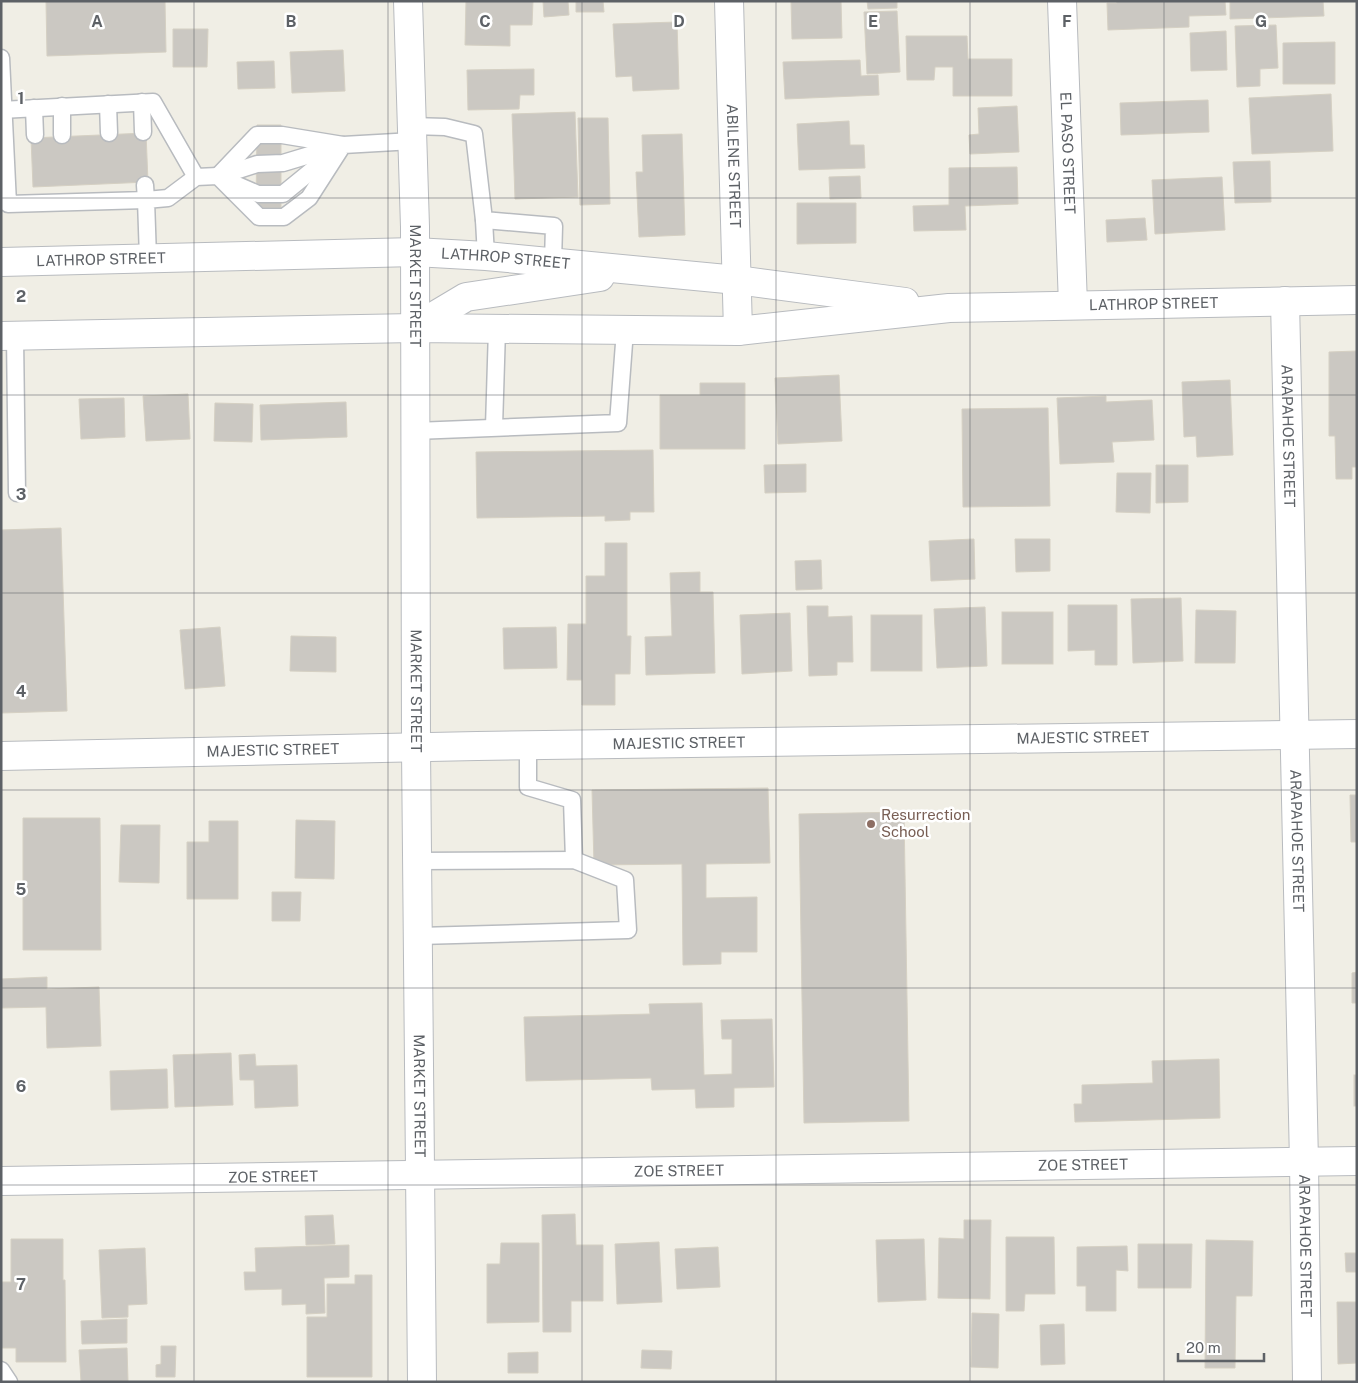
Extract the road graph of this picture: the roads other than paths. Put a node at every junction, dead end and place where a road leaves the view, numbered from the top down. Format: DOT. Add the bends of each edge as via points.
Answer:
graph roads {
  1 [pos="408,1"];
  2 [pos="730,1"];
  3 [pos="1062,1"];
  4 [pos="1,58"];
  5 [pos="142,102"];
  6 [pos="108,104"];
  7 [pos="62,106"];
  8 [pos="34,108"];
  9 [pos="3,110"];
  10 [pos="109,132"];
  11 [pos="142,132"];
  12 [pos="412,133"];
  13 [pos="62,135"];
  14 [pos="35,136"];
  15 [pos="343,145"];
  16 [pos="218,176"];
  17 [pos="196,177"];
  18 [pos="145,192"];
  19 [pos="484,220"];
  20 [pos="415,252"];
  21 [pos="486,256"];
  22 [pos="148,258"];
  23 [pos="1,262"];
  24 [pos="553,262"];
  25 [pos="640,270"];
  26 [pos="736,280"];
  27 [pos="1357,300"];
  28 [pos="1285,301"];
  29 [pos="1073,305"];
  30 [pos="949,308"];
  31 [pos="414,328"];
  32 [pos="497,329"];
  33 [pos="625,330"];
  34 [pos="738,331"];
  35 [pos="8,336"];
  36 [pos="494,428"];
  37 [pos="415,430"];
  38 [pos="17,493"];
  39 [pos="1357,734"];
  40 [pos="1294,735"];
  41 [pos="528,746"];
  42 [pos="416,748"];
  43 [pos="1,756"];
  44 [pos="574,860"];
  45 [pos="418,861"];
  46 [pos="419,936"];
  47 [pos="1357,1161"];
  48 [pos="1304,1162"];
  49 [pos="421,1174"];
  50 [pos="1,1182"];
  51 [pos="1,1370"];
  52 [pos="8,1382"];
  53 [pos="422,1382"];
  54 [pos="1307,1382"];
  1 -- 12 [label="street, MARKET STREET"];
  2 -- 26 [label="street, ABILENE STREET"];
  3 -- 29 [label="street, EL PASO STREET"];
  4 -- 9 [label="lane"];
  5 -- 6 [label="lane"];
  5 -- 11 [label="lane"];
  5 -- 17 [label="lane" via="154,102"];
  6 -- 7 [label="lane"];
  6 -- 10 [label="lane"];
  7 -- 8 [label="lane"];
  7 -- 13 [label="lane"];
  8 -- 9 [label="lane"];
  8 -- 14 [label="lane"];
  9 -- 18 [label="lane" via="8,204 38,196"];
  12 -- 15 [label="lane"];
  12 -- 19 [label="lane" via="445,128 474,134"];
  12 -- 20 [label="street, MARKET STREET"];
  15 -- 16 [label="lane" via="283,163 257,164"];
  15 -- 16 [label="lane" via="282,134 257,135"];
  15 -- 16 [label="lane" via="283,194 258,194"];
  15 -- 16 [label="lane" via="309,198 284,217 258,217"];
  16 -- 17 [label="lane"];
  17 -- 18 [label="lane" via="168,198"];
  18 -- 22 [label="lane"];
  19 -- 21 [label="lane"];
  19 -- 24 [label="lane" via="554,226"];
  20 -- 21 [label="street, LATHROP STREET"];
  20 -- 22 [label="street, LATHROP STREET"];
  20 -- 31 [label="street, MARKET STREET"];
  21 -- 24 [label="street, LATHROP STREET"];
  22 -- 23 [label="street, LATHROP STREET"];
  24 -- 25 [label="street, LATHROP STREET"];
  25 -- 26 [label="street, LATHROP STREET"];
  25 -- 31 [label="street" via="466,297"];
  26 -- 30 [label="street, LATHROP STREET"];
  26 -- 34 [label="street, ABILENE STREET"];
  27 -- 28 [label="street, LATHROP STREET"];
  28 -- 29 [label="street, LATHROP STREET"];
  28 -- 40 [label="street, ARAPAHOE STREET"];
  29 -- 30 [label="street, LATHROP STREET"];
  30 -- 34 [label="street, LATHROP STREET"];
  31 -- 32 [label="street, LATHROP STREET"];
  31 -- 35 [label="street, LATHROP STREET"];
  31 -- 37 [label="street, MARKET STREET"];
  32 -- 33 [label="street, LATHROP STREET"];
  32 -- 36 [label="lane"];
  33 -- 34 [label="street, LATHROP STREET"];
  33 -- 36 [label="lane" via="618,423"];
  35 -- 38 [label="lane"];
  36 -- 37 [label="lane"];
  37 -- 42 [label="street, MARKET STREET"];
  39 -- 40 [label="street, MAJESTIC STREET"];
  40 -- 41 [label="street, MAJESTIC STREET"];
  40 -- 48 [label="street, ARAPAHOE STREET"];
  41 -- 42 [label="street, MAJESTIC STREET"];
  41 -- 44 [label="lane" via="528,787 572,800"];
  42 -- 43 [label="street, MAJESTIC STREET"];
  42 -- 45 [label="street, MARKET STREET"];
  44 -- 45 [label="lane"];
  44 -- 46 [label="lane" via="625,880 628,930"];
  45 -- 46 [label="street, MARKET STREET"];
  46 -- 49 [label="street, MARKET STREET"];
  47 -- 48 [label="street, ZOE STREET"];
  48 -- 49 [label="street, ZOE STREET"];
  48 -- 54 [label="street, ARAPAHOE STREET"];
  49 -- 50 [label="street, ZOE STREET"];
  49 -- 53 [label="street, MARKET STREET"];
  51 -- 52 [label="lane"];
}
